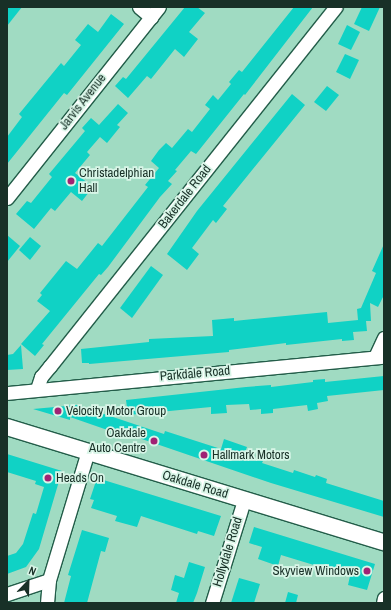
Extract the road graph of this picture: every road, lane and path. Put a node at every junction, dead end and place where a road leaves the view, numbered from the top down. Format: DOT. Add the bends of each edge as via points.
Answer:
graph roads {
  1 [pos="139,7"];
  2 [pos="336,7"];
  3 [pos="155,12"];
  4 [pos="7,198"];
  5 [pos="384,338"];
  6 [pos="379,357"];
  7 [pos="37,389"];
  8 [pos="7,392"];
  9 [pos="7,427"];
  10 [pos="88,451"];
  11 [pos="244,500"];
  12 [pos="384,542"];
  13 [pos="49,580"];
  14 [pos="7,594"];
  15 [pos="384,598"];
  16 [pos="47,603"];
  17 [pos="212,603"];
  18 [pos="383,603"];
  1 -- 3 [label="street"];
  2 -- 7 [label="street, Bakerdale Road" via="50,366"];
  3 -- 4 [label="street, Jarvis Avenue"];
  5 -- 6 [label="street"];
  6 -- 7 [label="street, Parkdale Road"];
  7 -- 8 [label="street, Parkdale Road"];
  9 -- 10 [label="street, Oakdale Road"];
  10 -- 11 [label="street, Oakdale Road"];
  10 -- 13 [label="street"];
  11 -- 12 [label="street, Oakdale Road"];
  11 -- 17 [label="street, Hollydale Road"];
  13 -- 14 [label="street"];
  13 -- 16 [label="street"];
  15 -- 18 [label="street"];
}
